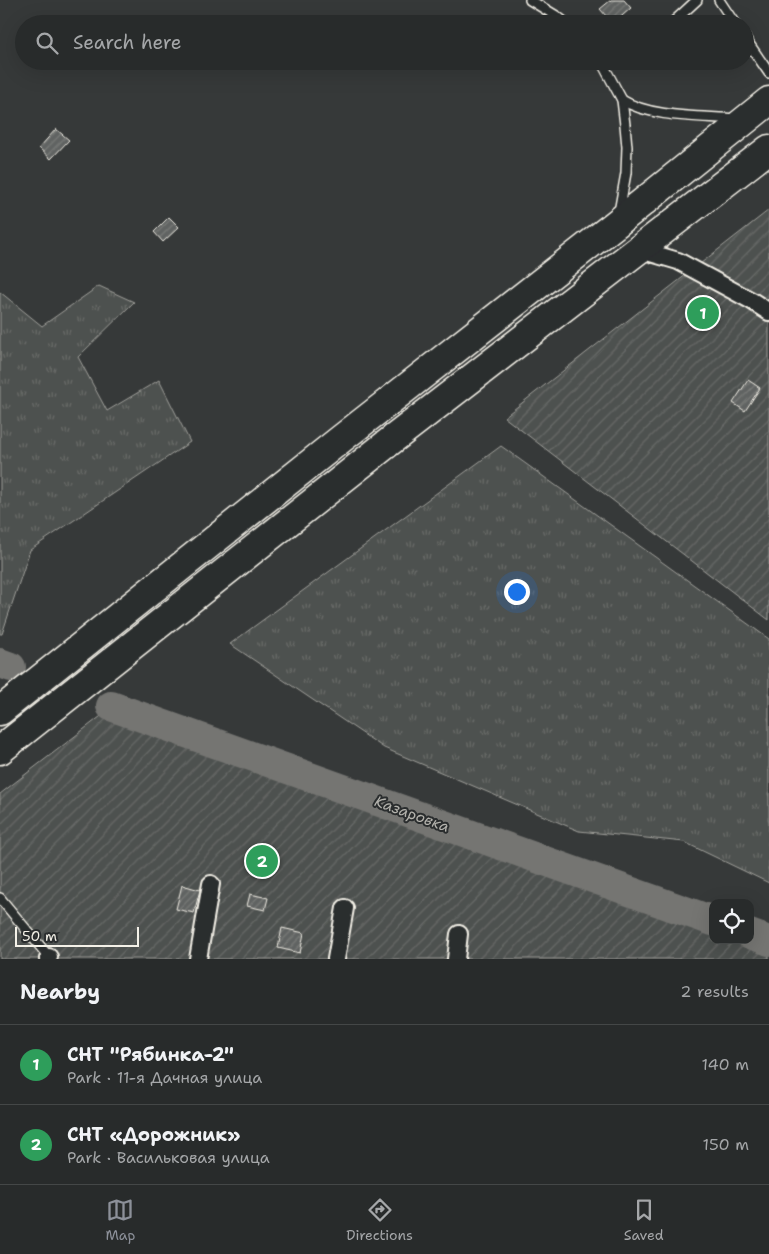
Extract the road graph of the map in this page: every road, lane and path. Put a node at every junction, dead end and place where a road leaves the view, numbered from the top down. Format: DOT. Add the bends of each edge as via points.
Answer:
graph roads {
  1 [pos="530,0"];
  2 [pos="697,0"];
  3 [pos="719,0"];
  4 [pos="555,15"];
  5 [pos="681,15"];
  6 [pos="729,15"];
  7 [pos="754,52"];
  8 [pos="606,70"];
  9 [pos="769,74"];
  10 [pos="622,100"];
  11 [pos="769,101"];
  12 [pos="746,120"];
  13 [pos="769,149"];
  14 [pos="617,223"];
  15 [pos="637,249"];
  16 [pos="769,312"];
  17 [pos="0,712"];
  18 [pos="0,750"];
  19 [pos="211,884"];
  20 [pos="0,898"];
  21 [pos="345,908"];
  22 [pos="459,934"];
  23 [pos="48,958"];
  24 [pos="198,959"];
  25 [pos="336,959"];
  26 [pos="456,959"];
  1 -- 4 [label="lane"];
  2 -- 5 [label="lane"];
  3 -- 6 [label="lane"];
  7 -- 9 [label="lane"];
  8 -- 10 [label="lane"];
  10 -- 12 [label="lane" via="633,107 653,112"];
  10 -- 14 [label="lane" via="628,147"];
  11 -- 12 [label="highway"];
  12 -- 14 [label="highway"];
  13 -- 15 [label="highway"];
  14 -- 17 [label="highway"];
  15 -- 16 [label="street" via="678,261"];
  15 -- 18 [label="highway"];
  19 -- 24 [label="street"];
  20 -- 23 [label="lane"];
  21 -- 25 [label="street"];
  22 -- 26 [label="street"];
}
